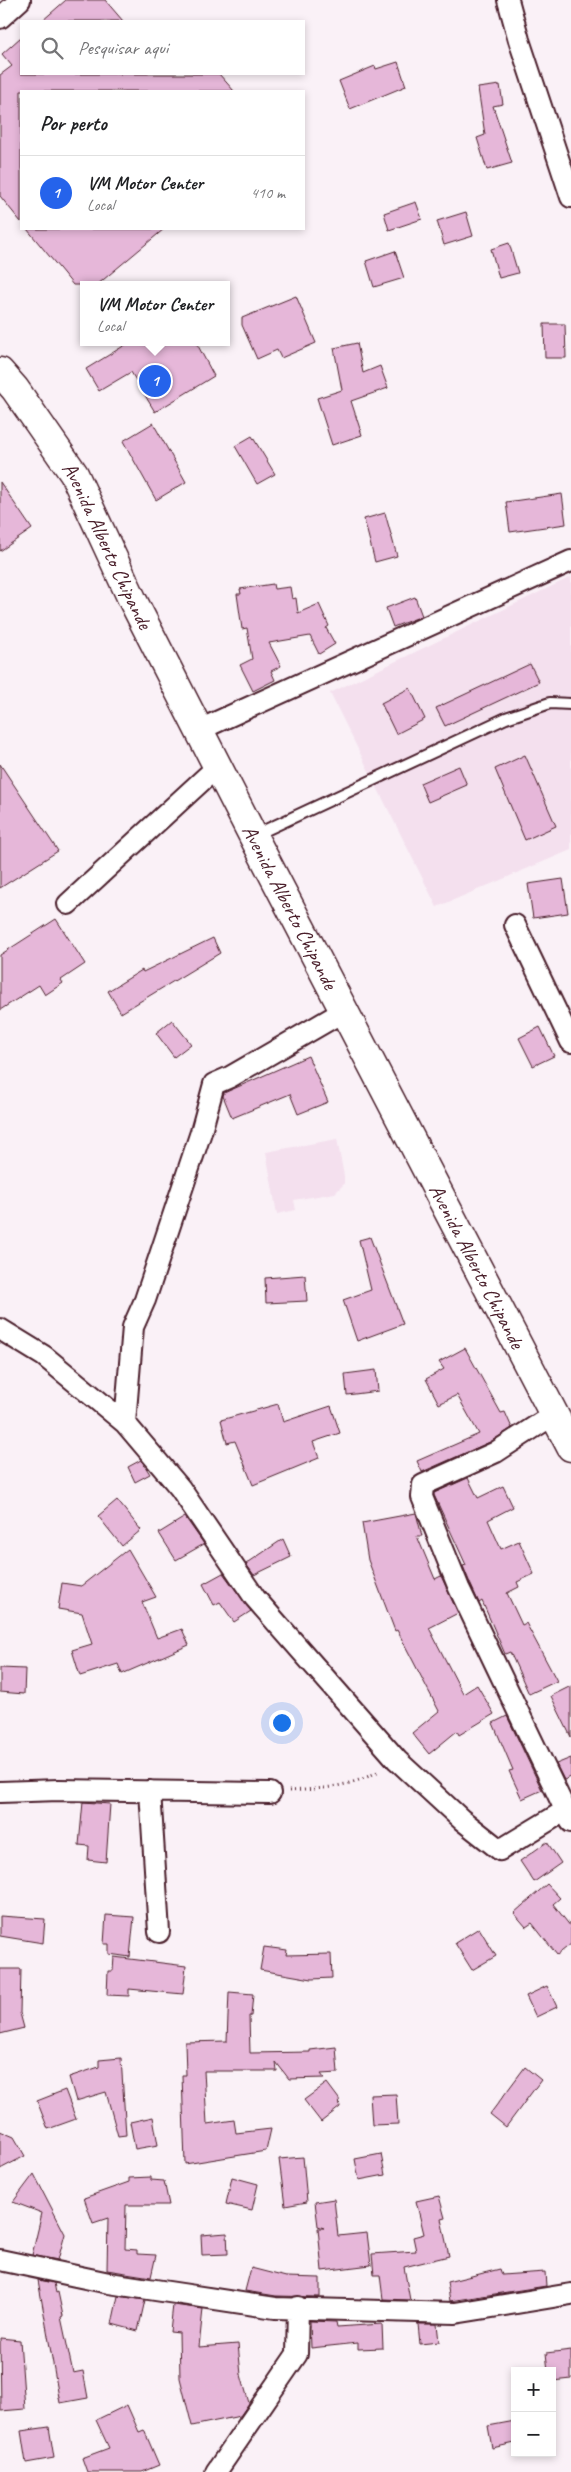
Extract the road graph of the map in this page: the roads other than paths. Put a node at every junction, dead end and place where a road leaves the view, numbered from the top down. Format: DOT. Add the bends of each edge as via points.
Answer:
graph roads {
  1 [pos="20,0"];
  2 [pos="508,0"];
  3 [pos="0,18"];
  4 [pos="571,197"];
  5 [pos="0,372"];
  6 [pos="571,561"];
  7 [pos="571,704"];
  8 [pos="199,730"];
  9 [pos="218,766"];
  10 [pos="253,836"];
  11 [pos="68,904"];
  12 [pos="515,924"];
  13 [pos="344,1011"];
  14 [pos="571,1042"];
  15 [pos="0,1329"];
  16 [pos="553,1415"];
  17 [pos="126,1423"];
  18 [pos="571,1448"];
  19 [pos="0,1792"];
  20 [pos="150,1792"];
  21 [pos="270,1793"];
  22 [pos="568,1816"];
  23 [pos="158,1932"];
  24 [pos="0,2260"];
  25 [pos="571,2294"];
  26 [pos="298,2307"];
  27 [pos="216,2472"];
  1 -- 3 [label="street"];
  2 -- 4 [label="street"];
  5 -- 8 [label="main road, Avenida Alberto Chipande" via="74,474 132,599"];
  6 -- 8 [label="street"];
  7 -- 10 [label="lane" via="550,702 506,718"];
  8 -- 9 [label="main road, Avenida Alberto Chipande"];
  9 -- 10 [label="main road, Avenida Alberto Chipande"];
  9 -- 11 [label="street"];
  10 -- 13 [label="main road, Avenida Alberto Chipande"];
  12 -- 14 [label="street"];
  13 -- 16 [label="main road, Avenida Alberto Chipande"];
  13 -- 17 [label="street" via="214,1084 201,1132 133,1327"];
  15 -- 17 [label="street" via="44,1356"];
  16 -- 18 [label="main road, Avenida Alberto Chipande"];
  16 -- 22 [label="street" via="496,1452 423,1485 422,1497 458,1588"];
  17 -- 22 [label="street" via="180,1488 255,1598 397,1760 462,1820 500,1850"];
  19 -- 20 [label="street"];
  20 -- 21 [label="street"];
  20 -- 23 [label="street"];
  24 -- 26 [label="street" via="109,2283 275,2308"];
  25 -- 26 [label="street" via="454,2313"];
  26 -- 27 [label="street" via="297,2354"];
}
